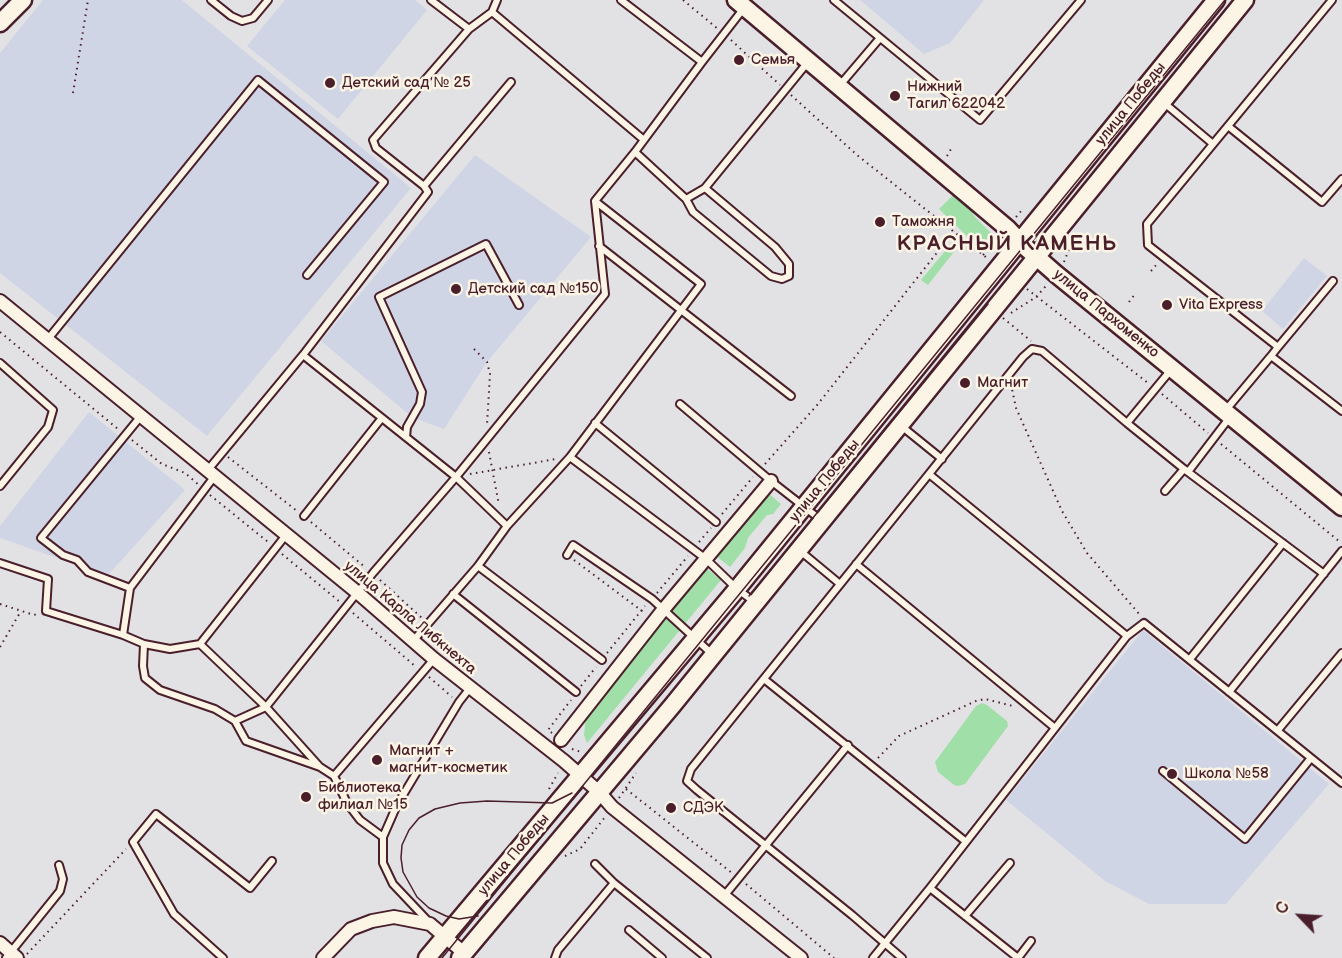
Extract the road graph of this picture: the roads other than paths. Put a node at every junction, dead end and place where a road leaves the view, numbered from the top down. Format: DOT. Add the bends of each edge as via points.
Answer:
graph roads {
  1 [pos="23,0"];
  2 [pos="211,0"];
  3 [pos="268,0"];
  4 [pos="431,0"];
  5 [pos="496,0"];
  6 [pos="621,0"];
  7 [pos="834,0"];
  8 [pos="1081,0"];
  9 [pos="1216,0"];
  10 [pos="1245,0"];
  11 [pos="1332,0"];
  12 [pos="843,3"];
  13 [pos="740,4"];
  14 [pos="492,12"];
  15 [pos="0,23"];
  16 [pos="469,29"];
  17 [pos="880,38"];
  18 [pos="702,62"];
  19 [pos="809,62"];
  20 [pos="511,82"];
  21 [pos="839,87"];
  22 [pos="1162,102"];
  23 [pos="1228,126"];
  24 [pos="644,140"];
  25 [pos="1213,144"];
  26 [pos="635,152"];
  27 [pos="1342,179"];
  28 [pos="424,186"];
  29 [pos="705,188"];
  30 [pos="686,198"];
  31 [pos="595,201"];
  32 [pos="1019,241"];
  33 [pos="598,246"];
  34 [pos="1036,257"];
  35 [pos="307,275"];
  36 [pos="1333,281"];
  37 [pos="0,301"];
  38 [pos="519,305"];
  39 [pos="681,311"];
  40 [pos="48,339"];
  41 [pos="1278,347"];
  42 [pos="303,355"];
  43 [pos="1271,356"];
  44 [pos="0,363"];
  45 [pos="1172,368"];
  46 [pos="790,396"];
  47 [pos="680,404"];
  48 [pos="1342,411"];
  49 [pos="1228,414"];
  50 [pos="141,416"];
  51 [pos="381,419"];
  52 [pos="595,423"];
  53 [pos="1127,423"];
  54 [pos="900,425"];
  55 [pos="406,437"];
  56 [pos="570,457"];
  57 [pos="942,459"];
  58 [pos="1186,470"];
  59 [pos="211,474"];
  60 [pos="929,474"];
  61 [pos="456,477"];
  62 [pos="771,481"];
  63 [pos="0,486"];
  64 [pos="1165,491"];
  65 [pos="804,506"];
  66 [pos="1342,507"];
  67 [pos="304,516"];
  68 [pos="822,521"];
  69 [pos="716,522"];
  70 [pos="507,526"];
  71 [pos="286,535"];
  72 [pos="1283,543"];
  73 [pos="799,549"];
  74 [pos="1342,551"];
  75 [pos="567,555"];
  76 [pos="706,559"];
  77 [pos="0,563"];
  78 [pos="856,564"];
  79 [pos="478,566"];
  80 [pos="1324,574"];
  81 [pos="840,584"];
  82 [pos="130,588"];
  83 [pos="737,589"];
  84 [pos="358,593"];
  85 [pos="453,594"];
  86 [pos="756,603"];
  87 [pos="663,610"];
  88 [pos="123,635"];
  89 [pos="1127,636"];
  90 [pos="695,640"];
  91 [pos="413,641"];
  92 [pos="144,644"];
  93 [pos="200,644"];
  94 [pos="1342,652"];
  95 [pos="714,655"];
  96 [pos="434,659"];
  97 [pos="1190,659"];
  98 [pos="602,660"];
  99 [pos="764,679"];
  100 [pos="470,688"];
  101 [pos="576,692"];
  102 [pos="1230,692"];
  103 [pos="266,707"];
  104 [pos="235,721"];
  105 [pos="1055,728"];
  106 [pos="1278,730"];
  107 [pos="561,740"];
  108 [pos="848,745"];
  109 [pos="1311,758"];
  110 [pos="320,766"];
  111 [pos="1163,771"];
  112 [pos="580,775"];
  113 [pos="334,776"];
  114 [pos="1342,783"];
  115 [pos="599,792"];
  116 [pos="383,837"];
  117 [pos="966,841"];
  118 [pos="767,847"];
  119 [pos="272,861"];
  120 [pos="1010,863"];
  121 [pos="59,864"];
  122 [pos="595,864"];
  123 [pos="614,883"];
  124 [pos="930,888"];
  125 [pos="724,897"];
  126 [pos="965,916"];
  127 [pos="430,924"];
  128 [pos="629,930"];
  129 [pos="446,936"];
  130 [pos="1031,941"];
  131 [pos="0,943"];
  132 [pos="884,943"];
  133 [pos="11,956"];
  134 [pos="462,956"];
  135 [pos="223,958"];
  136 [pos="323,958"];
  137 [pos="427,958"];
  138 [pos="555,958"];
  139 [pos="662,958"];
  140 [pos="707,958"];
  141 [pos="801,958"];
  142 [pos="873,958"];
  143 [pos="902,958"];
  1 -- 15 [label="main road"];
  2 -- 3 [label="lane" via="242,21 253,18"];
  4 -- 16 [label="lane"];
  5 -- 14 [label="lane"];
  6 -- 18 [label="lane"];
  7 -- 12 [label="lane"];
  8 -- 17 [label="lane" via="980,120"];
  9 -- 32 [label="main road, улица Победы"];
  10 -- 22 [label="main road, улица Победы"];
  11 -- 23 [label="lane"];
  12 -- 17 [label="lane"];
  13 -- 18 [label="lane"];
  13 -- 19 [label="main road, улица Пархоменко"];
  14 -- 16 [label="lane"];
  14 -- 24 [label="lane"];
  16 -- 28 [label="lane" via="374,140 376,148"];
  17 -- 21 [label="lane"];
  18 -- 24 [label="lane"];
  19 -- 21 [label="main road, улица Пархоменко"];
  19 -- 29 [label="lane"];
  20 -- 28 [label="lane"];
  21 -- 32 [label="main road, улица Пархоменко"];
  22 -- 25 [label="lane"];
  22 -- 34 [label="main road, улица Победы"];
  23 -- 25 [label="lane"];
  23 -- 27 [label="lane" via="1322,201"];
  24 -- 26 [label="lane"];
  25 -- 41 [label="lane" via="1147,224 1148,245"];
  26 -- 30 [label="lane"];
  26 -- 31 [label="lane"];
  28 -- 42 [label="lane" via="428,192 424,199"];
  29 -- 30 [label="lane"];
  29 -- 30 [label="lane" via="775,247 789,264 789,276 771,276 693,212"];
  31 -- 33 [label="lane"];
  31 -- 39 [label="lane" via="701,284"];
  32 -- 34 [label="main road, улица Пархоменко"];
  32 -- 65 [label="main road, улица Победы"];
  33 -- 39 [label="lane"];
  33 -- 61 [label="lane" via="605,294"];
  34 -- 45 [label="main road, улица Пархоменко"];
  34 -- 54 [label="main road, улица Победы"];
  35 -- 40 [label="lane" via="384,182 258,80"];
  36 -- 41 [label="lane"];
  37 -- 40 [label="street, улица Карла Либкнехта"];
  38 -- 55 [label="lane" via="486,244 379,297 422,392"];
  39 -- 46 [label="lane"];
  39 -- 52 [label="lane"];
  40 -- 50 [label="street, улица Карла Либкнехта"];
  41 -- 43 [label="lane"];
  42 -- 51 [label="lane"];
  42 -- 59 [label="lane" via="222,453"];
  43 -- 48 [label="lane"];
  43 -- 49 [label="lane"];
  44 -- 63 [label="lane" via="53,410 48,427"];
  45 -- 49 [label="main road, улица Пархоменко"];
  45 -- 53 [label="lane"];
  47 -- 62 [label="lane"];
  49 -- 58 [label="lane"];
  49 -- 66 [label="main road, улица Пархоменко"];
  50 -- 59 [label="street, улица Карла Либкнехта"];
  50 -- 82 [label="lane" via="41,538 63,555 77,560 88,572"];
  51 -- 55 [label="lane"];
  51 -- 67 [label="lane"];
  52 -- 56 [label="lane"];
  52 -- 69 [label="lane"];
  53 -- 57 [label="lane" via="1042,351 1032,349"];
  53 -- 58 [label="lane"];
  54 -- 57 [label="lane"];
  54 -- 68 [label="main road, улица Победы"];
  55 -- 61 [label="lane"];
  56 -- 70 [label="lane"];
  56 -- 76 [label="lane"];
  57 -- 60 [label="lane"];
  58 -- 64 [label="lane"];
  58 -- 72 [label="lane"];
  59 -- 71 [label="street, улица Карла Либкнехта"];
  59 -- 82 [label="lane" via="204,490"];
  60 -- 78 [label="lane"];
  60 -- 89 [label="lane"];
  61 -- 70 [label="lane"];
  61 -- 84 [label="lane"];
  62 -- 65 [label="lane"];
  62 -- 76 [label="street"];
  65 -- 68 [label="lane"];
  65 -- 83 [label="main road, улица Победы"];
  68 -- 73 [label="main road, улица Победы"];
  70 -- 79 [label="lane"];
  71 -- 84 [label="street, улица Карла Либкнехта"];
  71 -- 93 [label="lane"];
  72 -- 80 [label="lane"];
  72 -- 97 [label="lane"];
  73 -- 81 [label="lane"];
  73 -- 86 [label="main road, улица Победы"];
  74 -- 80 [label="lane"];
  75 -- 87 [label="lane" via="573,545"];
  76 -- 83 [label="lane"];
  76 -- 87 [label="street"];
  77 -- 88 [label="lane" via="48,579 46,611"];
  78 -- 81 [label="lane"];
  78 -- 105 [label="lane"];
  79 -- 85 [label="lane"];
  79 -- 98 [label="lane"];
  80 -- 102 [label="lane"];
  81 -- 99 [label="lane"];
  82 -- 88 [label="lane"];
  83 -- 86 [label="lane"];
  83 -- 90 [label="main road, улица Победы"];
  84 -- 91 [label="street, улица Карла Либкнехта"];
  84 -- 103 [label="lane"];
  85 -- 91 [label="lane"];
  85 -- 101 [label="lane"];
  86 -- 95 [label="main road, улица Победы"];
  87 -- 90 [label="lane"];
  87 -- 107 [label="street"];
  88 -- 92 [label="lane"];
  89 -- 97 [label="lane" via="1144,623"];
  89 -- 105 [label="lane"];
  90 -- 95 [label="lane"];
  90 -- 112 [label="main road, улица Победы"];
  91 -- 96 [label="street, улица Карла Либкнехта"];
  92 -- 93 [label="lane" via="170,649"];
  92 -- 104 [label="lane" via="145,678 160,690 215,709"];
  93 -- 103 [label="lane"];
  94 -- 106 [label="lane"];
  95 -- 115 [label="main road, улица Победы"];
  96 -- 100 [label="street, улица Карла Либкнехта"];
  96 -- 113 [label="lane"];
  97 -- 102 [label="lane"];
  99 -- 108 [label="lane"];
  99 -- 118 [label="lane" via="691,769 687,781"];
  100 -- 112 [label="street, улица Карла Либкнехта"];
  100 -- 116 [label="lane" via="397,805"];
  102 -- 106 [label="lane"];
  103 -- 104 [label="lane"];
  103 -- 110 [label="lane"];
  104 -- 110 [label="lane" via="246,741"];
  105 -- 117 [label="lane"];
  106 -- 109 [label="lane"];
  108 -- 117 [label="lane"];
  108 -- 118 [label="lane"];
  109 -- 111 [label="lane" via="1245,839"];
  109 -- 114 [label="lane"];
  110 -- 113 [label="lane"];
  112 -- 115 [label="street, улица Карла Либкнехта"];
  112 -- 129 [label="main road, улица Победы"];
  113 -- 116 [label="lane" via="360,820"];
  115 -- 125 [label="street, улица Карла Либкнехта" via="612,807"];
  115 -- 134 [label="main road, улица Победы"];
  116 -- 127 [label="lane" via="383,863 393,884"];
  117 -- 124 [label="lane"];
  118 -- 125 [label="lane"];
  118 -- 132 [label="lane"];
  119 -- 135 [label="lane" via="250,888 156,814 133,843 174,914"];
  120 -- 126 [label="lane"];
  121 -- 133 [label="lane" via="63,879 60,891"];
  122 -- 123 [label="lane"];
  123 -- 138 [label="lane"];
  123 -- 140 [label="lane"];
  124 -- 126 [label="lane"];
  124 -- 132 [label="lane"];
  125 -- 141 [label="street, улица Карла Либкнехта"];
  126 -- 130 [label="lane" via="1018,958"];
  127 -- 129 [label="street"];
  127 -- 136 [label="street" via="394,918 372,921 351,929"];
  128 -- 139 [label="lane"];
  129 -- 134 [label="street"];
  129 -- 137 [label="main road, улица Победы"];
  131 -- 133 [label="street"];
  132 -- 142 [label="lane"];
  132 -- 143 [label="lane"];
}
